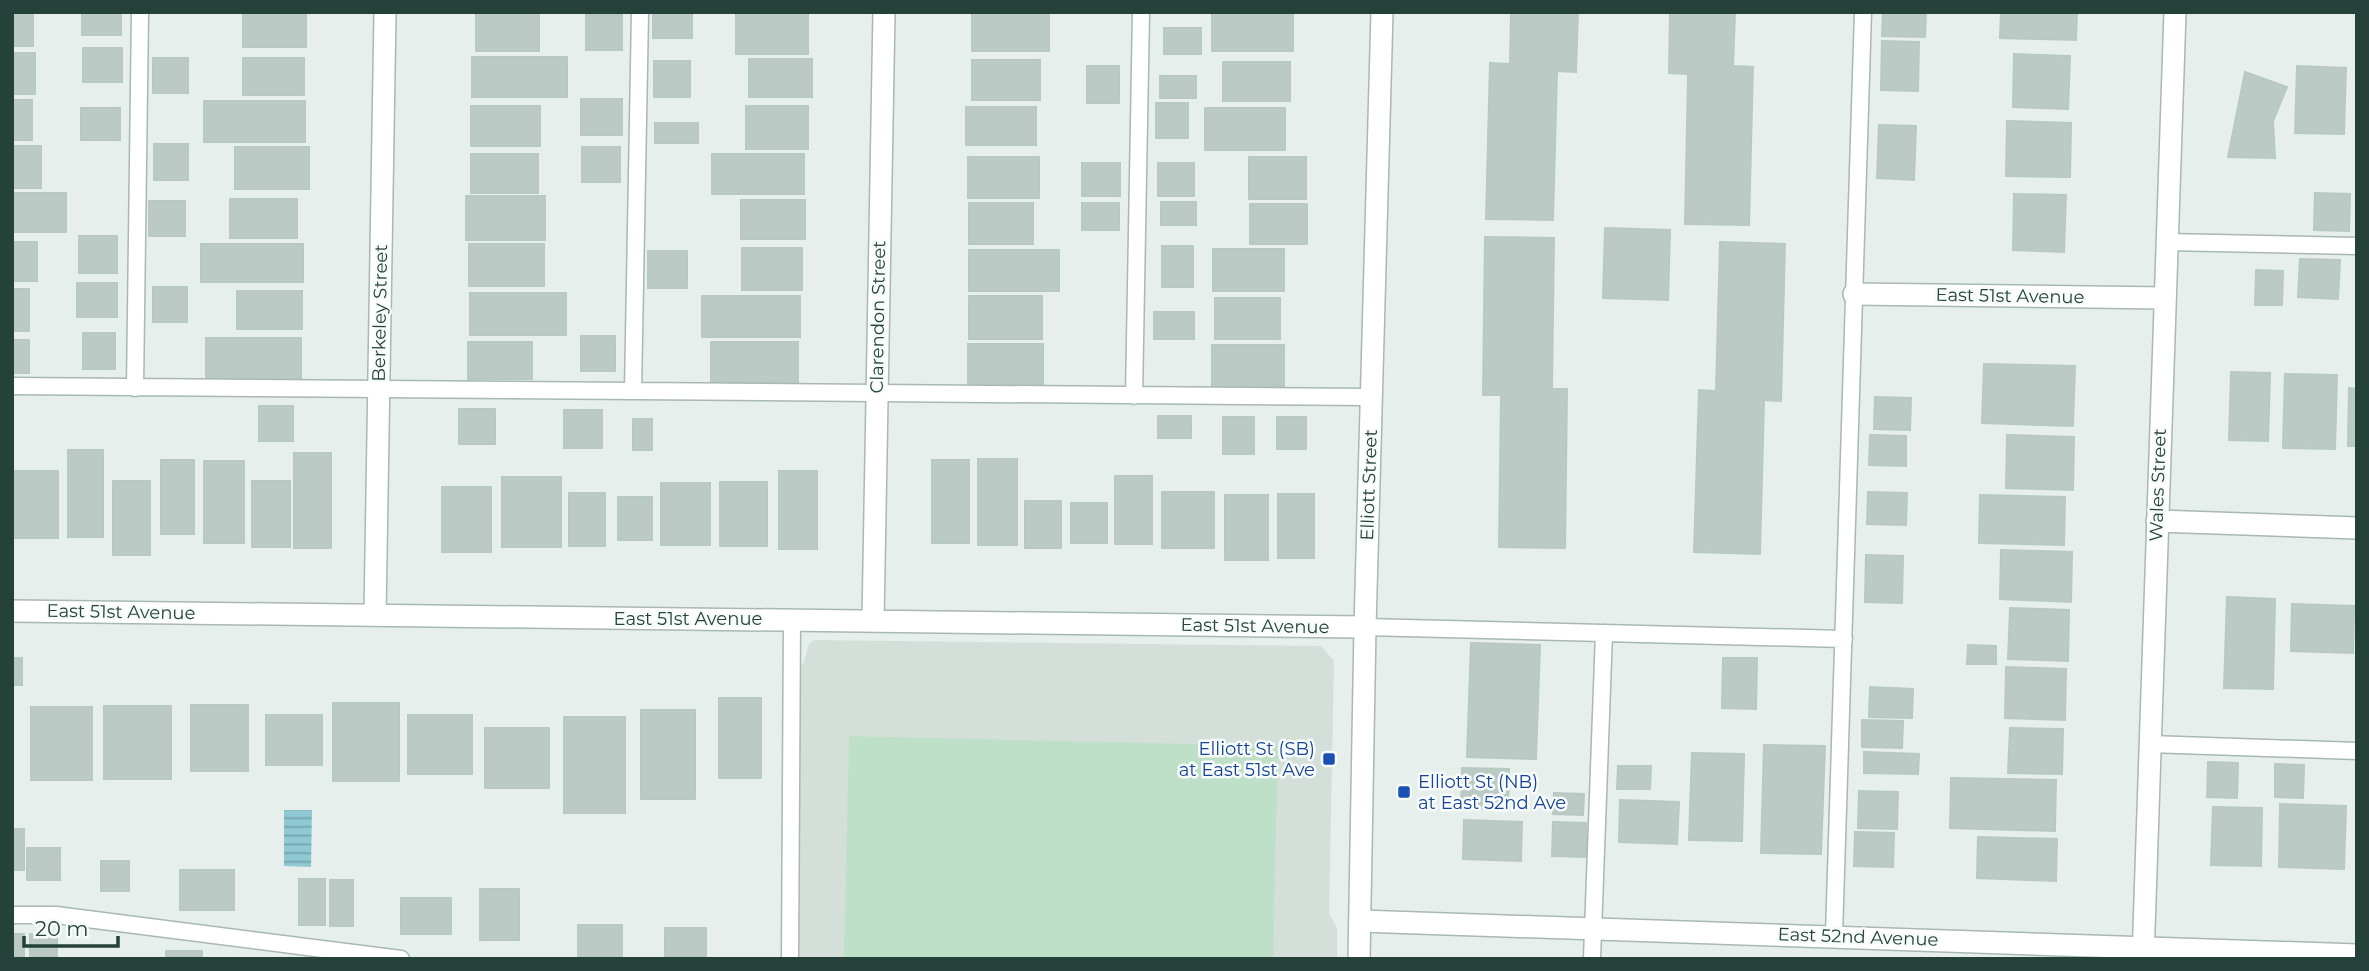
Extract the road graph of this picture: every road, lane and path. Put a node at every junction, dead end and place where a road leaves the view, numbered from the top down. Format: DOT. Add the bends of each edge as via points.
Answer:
graph roads {
  1 [pos="140,12"];
  2 [pos="385,12"];
  3 [pos="640,12"];
  4 [pos="884,12"];
  5 [pos="1141,12"];
  6 [pos="1382,12"];
  7 [pos="1863,12"];
  8 [pos="2175,12"];
  9 [pos="2166,242"];
  10 [pos="2357,246"];
  11 [pos="1854,294"];
  12 [pos="2165,298"];
  13 [pos="12,386"];
  14 [pos="135,388"];
  15 [pos="378,389"];
  16 [pos="633,391"];
  17 [pos="876,393"];
  18 [pos="1134,396"];
  19 [pos="1372,397"];
  20 [pos="2157,521"];
  21 [pos="2357,527"];
  22 [pos="12,611"];
  23 [pos="375,615"];
  24 [pos="792,620"];
  25 [pos="873,621"];
  26 [pos="1365,626"];
  27 [pos="1604,633"];
  28 [pos="1844,639"];
  29 [pos="2149,744"];
  30 [pos="2357,751"];
  31 [pos="12,915"];
  32 [pos="1360,921"];
  33 [pos="1593,931"];
  34 [pos="1835,936"];
  35 [pos="2143,953"];
  36 [pos="2357,955"];
  37 [pos="401,959"];
  38 [pos="790,959"];
  39 [pos="1359,959"];
  40 [pos="1592,959"];
  1 -- 14 [label="lane"];
  2 -- 15 [label="street, Berkeley Street"];
  3 -- 16 [label="lane"];
  4 -- 17 [label="street, Clarendon Street"];
  5 -- 18 [label="lane"];
  6 -- 19 [label="street, Elliott Street"];
  7 -- 11 [label="lane"];
  8 -- 9 [label="street, Wales Street"];
  9 -- 10 [label="lane"];
  9 -- 12 [label="street, Wales Street"];
  11 -- 12 [label="street, East 51st Avenue"];
  11 -- 28 [label="lane"];
  12 -- 20 [label="street, Wales Street"];
  13 -- 14 [label="lane"];
  14 -- 15 [label="lane"];
  15 -- 16 [label="lane"];
  15 -- 23 [label="street, Berkeley Street"];
  16 -- 17 [label="lane"];
  17 -- 18 [label="lane"];
  17 -- 25 [label="street, Clarendon Street"];
  18 -- 19 [label="lane"];
  19 -- 26 [label="street, Elliott Street"];
  20 -- 21 [label="street"];
  20 -- 29 [label="street, Wales Street"];
  22 -- 23 [label="street, East 51st Avenue"];
  23 -- 24 [label="street, East 51st Avenue"];
  24 -- 25 [label="street, East 51st Avenue"];
  24 -- 38 [label="lane"];
  25 -- 26 [label="street, East 51st Avenue"];
  26 -- 27 [label="lane"];
  26 -- 32 [label="street, Elliott Street"];
  27 -- 28 [label="lane"];
  27 -- 33 [label="lane"];
  28 -- 34 [label="lane"];
  29 -- 30 [label="lane"];
  29 -- 35 [label="street, Wales Street"];
  31 -- 37 [label="lane" via="56,915"];
  32 -- 33 [label="street, East 52nd Avenue"];
  32 -- 39 [label="street, Elliott Street"];
  33 -- 34 [label="street, East 52nd Avenue"];
  33 -- 40 [label="lane"];
  34 -- 35 [label="street, East 52nd Avenue"];
  35 -- 36 [label="street, East 52nd Avenue"];
}
